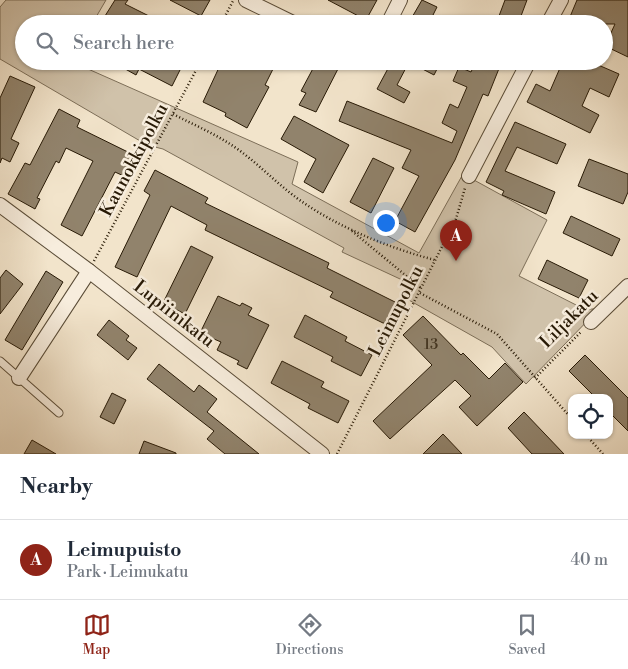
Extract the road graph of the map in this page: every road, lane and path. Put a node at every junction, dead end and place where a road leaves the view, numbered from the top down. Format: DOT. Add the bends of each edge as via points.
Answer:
graph roads {
  1 [pos="234,0"];
  2 [pos="246,0"];
  3 [pos="400,0"];
  4 [pos="561,0"];
  5 [pos="226,15"];
  6 [pos="277,15"];
  7 [pos="392,15"];
  8 [pos="553,15"];
  9 [pos="196,70"];
  10 [pos="524,70"];
  11 [pos="173,114"];
  12 [pos="469,176"];
  13 [pos="0,206"];
  14 [pos="349,228"];
  15 [pos="436,260"];
  16 [pos="89,271"];
  17 [pos="628,286"];
  18 [pos="422,289"];
  19 [pos="420,294"];
  20 [pos="592,322"];
  21 [pos="0,361"];
  22 [pos="19,378"];
  23 [pos="535,378"];
  24 [pos="59,413"];
  25 [pos="568,415"];
  26 [pos="590,439"];
  27 [pos="322,454"];
  28 [pos="337,454"];
  29 [pos="603,454"];
  1 -- 5 [label="path"];
  2 -- 6 [label="street"];
  3 -- 7 [label="street"];
  4 -- 8 [label="street"];
  9 -- 11 [label="path, Kaunokkipolku"];
  10 -- 12 [label="street"];
  11 -- 14 [label="path" via="218,135 301,201"];
  11 -- 16 [label="path, Kaunokkipolku"];
  12 -- 15 [label="path, Leimupolku" via="456,219"];
  13 -- 16 [label="street, Lupiinikatu"];
  14 -- 15 [label="path" via="405,252"];
  14 -- 18 [label="path"];
  15 -- 18 [label="path, Leimupolku"];
  16 -- 22 [label="street"];
  16 -- 27 [label="street, Lupiinikatu"];
  17 -- 20 [label="street, Liljakatu"];
  18 -- 19 [label="path, Leimupolku"];
  19 -- 23 [label="path" via="497,334"];
  19 -- 28 [label="path, Leimupolku"];
  20 -- 23 [label="path, Liljakatu"];
  21 -- 22 [label="lane"];
  22 -- 24 [label="lane"];
  23 -- 25 [label="path"];
  26 -- 29 [label="path"];
}
